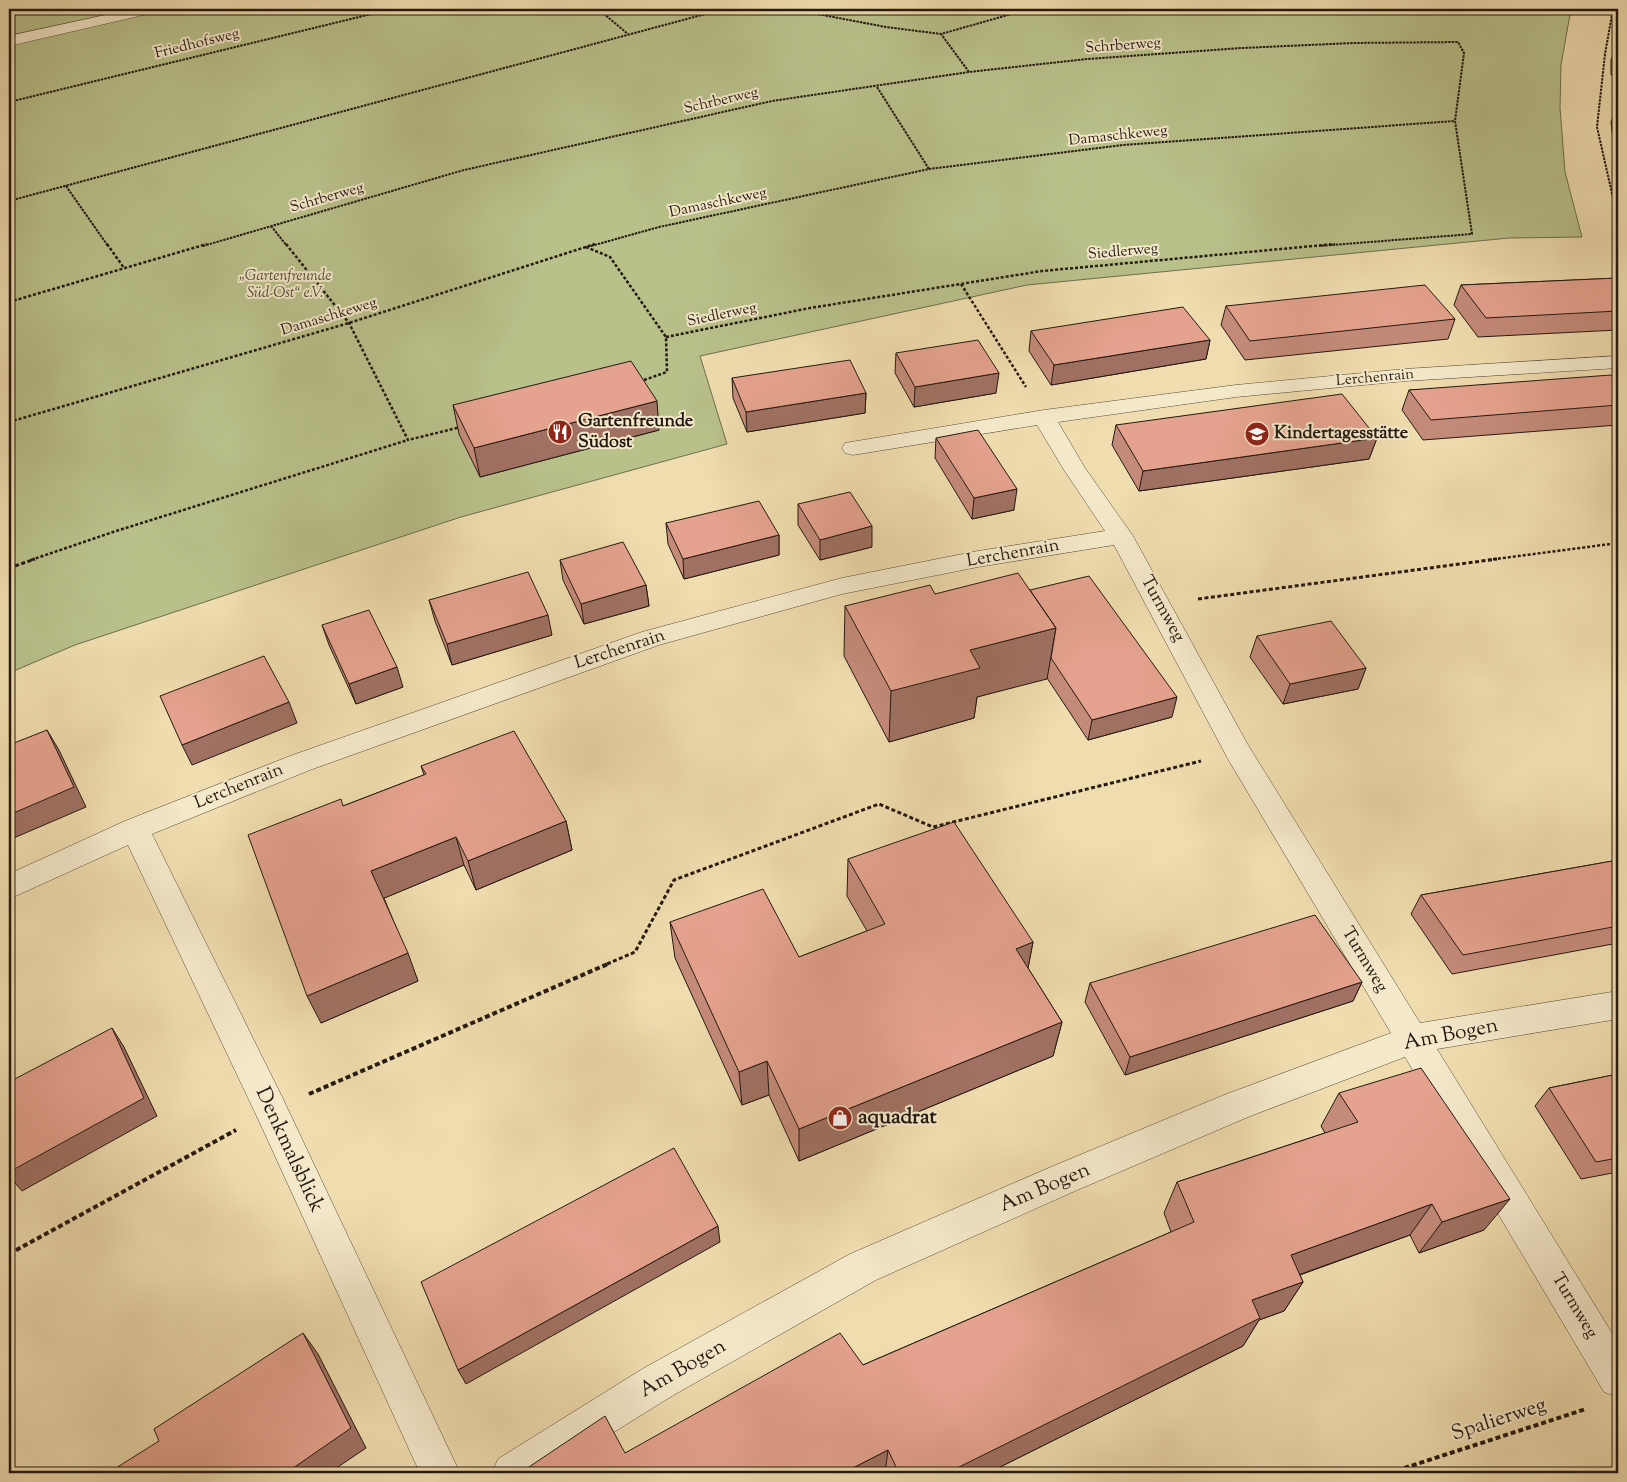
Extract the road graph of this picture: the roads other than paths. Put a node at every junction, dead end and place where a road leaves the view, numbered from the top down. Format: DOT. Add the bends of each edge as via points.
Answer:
graph roads {
  1 [pos="152,9"];
  2 [pos="9,41"];
  3 [pos="1618,362"];
  4 [pos="1044,417"];
  5 [pos="853,448"];
  6 [pos="1121,536"];
  7 [pos="135,829"];
  8 [pos="9,887"];
  9 [pos="1618,1005"];
  10 [pos="1413,1039"];
  11 [pos="1618,1378"];
  12 [pos="440,1473"];
  13 [pos="512,1473"];
  1 -- 2 [label="street"];
  3 -- 4 [label="street, Lerchenrain" via="1405,375 1246,390"];
  4 -- 5 [label="street, Lerchenrain"];
  4 -- 6 [label="street" via="1075,470"];
  6 -- 7 [label="street, Lerchenrain" via="978,559 842,586 650,638 300,763"];
  6 -- 10 [label="street, Turmweg" via="1238,752"];
  7 -- 8 [label="street, Lerchenrain"];
  7 -- 12 [label="street, Denkmalsblick" via="271,1110"];
  9 -- 10 [label="street, Am Bogen"];
  10 -- 11 [label="street, Turmweg"];
  10 -- 13 [label="street, Am Bogen" via="1236,1106 863,1267 658,1382"];
}
